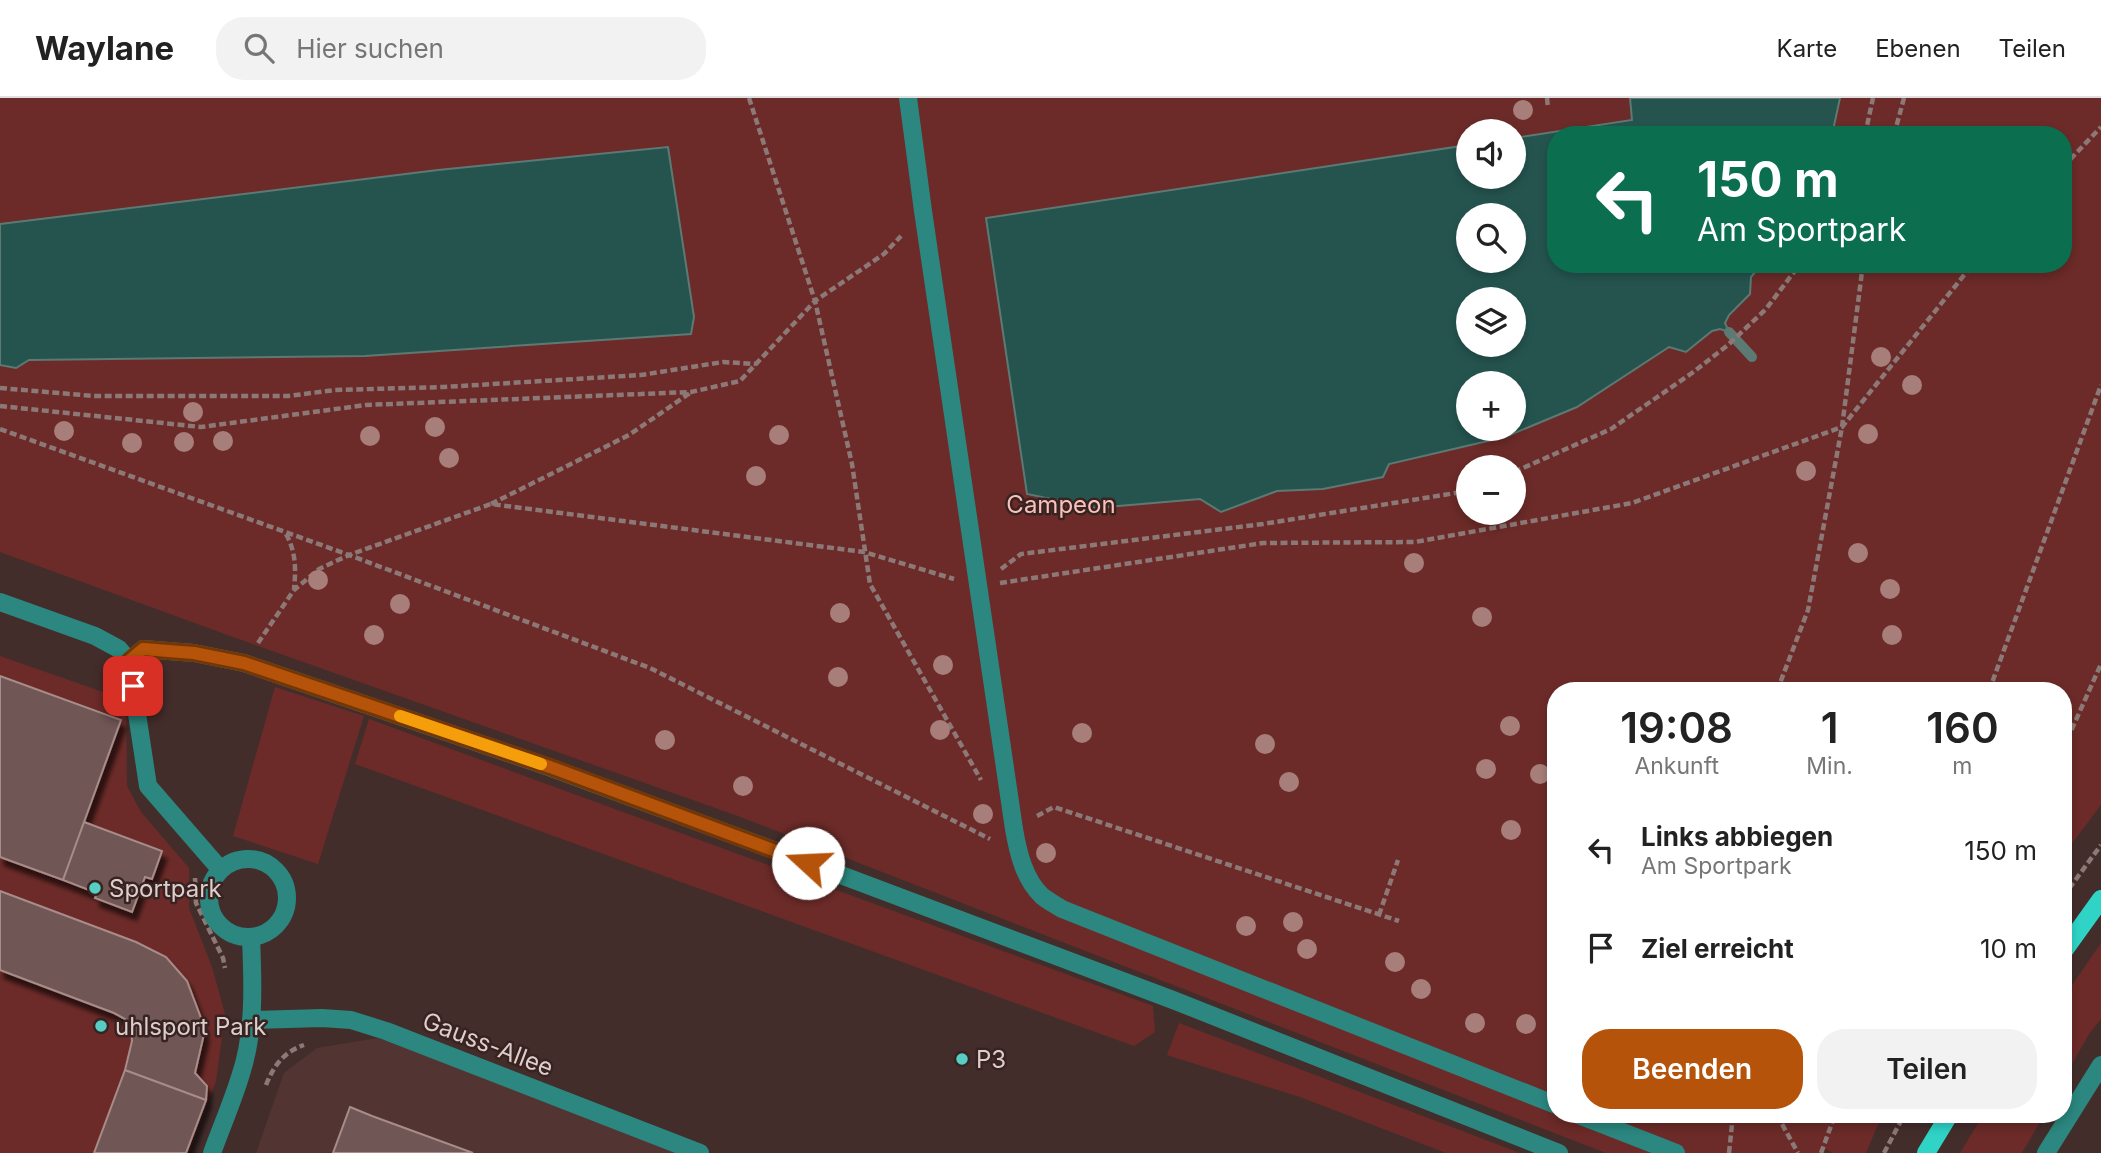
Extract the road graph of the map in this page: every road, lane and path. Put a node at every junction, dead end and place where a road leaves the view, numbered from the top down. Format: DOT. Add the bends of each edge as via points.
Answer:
graph roads {
  1 [pos="749,98"];
  2 [pos="908,98"];
  3 [pos="1547,98"];
  4 [pos="1873,98"];
  5 [pos="1904,98"];
  6 [pos="1548,108"];
  7 [pos="1867,126"];
  8 [pos="1896,126"];
  9 [pos="2101,127"];
  10 [pos="2072,158"];
  11 [pos="923,211"];
  12 [pos="1793,273"];
  13 [pos="1862,273"];
  14 [pos="1966,273"];
  15 [pos="815,301"];
  16 [pos="756,364"];
  17 [pos="2101,385"];
  18 [pos="0,388"];
  19 [pos="691,392"];
  20 [pos="0,406"];
  21 [pos="1842,427"];
  22 [pos="0,429"];
  23 [pos="1526,467"];
  24 [pos="1456,493"];
  25 [pos="491,504"];
  26 [pos="285,532"];
  27 [pos="864,552"];
  28 [pos="349,555"];
  29 [pos="978,587"];
  30 [pos="294,590"];
  31 [pos="0,602"];
  32 [pos="129,661"];
  33 [pos="244,663"];
  34 [pos="2101,664"];
  35 [pos="1780,682"];
  36 [pos="1992,682"];
  37 [pos="2072,730"];
  38 [pos="986,789"];
  39 [pos="1014,829"];
  40 [pos="2101,845"];
  41 [pos="1019,854"];
  42 [pos="1398,860"];
  43 [pos="194,865"];
  44 [pos="220,869"];
  45 [pos="2072,885"];
  46 [pos="2101,899"];
  47 [pos="1379,915"];
  48 [pos="1399,921"];
  49 [pos="251,938"];
  50 [pos="2072,939"];
  51 [pos="225,969"];
  52 [pos="251,1020"];
  53 [pos="315,1040"];
  54 [pos="2101,1065"];
  55 [pos="264,1092"];
  56 [pos="1547,1101"];
  57 [pos="2072,1111"];
  58 [pos="1600,1123"];
  59 [pos="1732,1123"];
  60 [pos="1781,1123"];
  61 [pos="1832,1123"];
  62 [pos="1900,1123"];
  63 [pos="1944,1123"];
  64 [pos="2065,1123"];
  65 [pos="212,1153"];
  66 [pos="700,1153"];
  67 [pos="1559,1153"];
  68 [pos="1676,1153"];
  69 [pos="1729,1153"];
  70 [pos="1798,1153"];
  71 [pos="1821,1153"];
  72 [pos="1884,1153"];
  73 [pos="1926,1153"];
  74 [pos="2046,1153"];
  1 -- 15 [label="path"];
  2 -- 11 [label="street"];
  3 -- 6 [label="path"];
  4 -- 7 [label="path"];
  5 -- 8 [label="path"];
  9 -- 10 [label="path"];
  11 -- 15 [label="path" via="884,254"];
  11 -- 29 [label="street"];
  12 -- 23 [label="path" via="1766,309 1692,373 1611,429"];
  13 -- 21 [label="path"];
  14 -- 21 [label="path"];
  15 -- 16 [label="path"];
  15 -- 27 [label="path" via="852,464"];
  16 -- 18 [label="path" via="723,362 641,375 288,396 94,396"];
  16 -- 19 [label="path" via="740,381"];
  17 -- 36 [label="path"];
  19 -- 20 [label="path" via="366,405 201,427"];
  19 -- 25 [label="path" via="629,435"];
  21 -- 29 [label="path" via="1632,503 1415,542 1263,543"];
  21 -- 35 [label="path" via="1808,610"];
  22 -- 26 [label="path"];
  24 -- 29 [label="path" via="1264,524 1021,554"];
  25 -- 27 [label="path"];
  25 -- 28 [label="path"];
  26 -- 28 [label="path"];
  26 -- 30 [label="path" via="293,547"];
  27 -- 29 [label="path"];
  27 -- 38 [label="path" via="870,584"];
  28 -- 30 [label="path" via="319,569"];
  28 -- 41 [label="path" via="650,668"];
  29 -- 39 [label="street"];
  30 -- 33 [label="path"];
  31 -- 32 [label="street" via="95,636 119,649"];
  32 -- 33 [label="street" via="143,649"];
  32 -- 44 [label="street" via="148,786"];
  33 -- 67 [label="street" via="550,767 821,867"];
  34 -- 37 [label="path"];
  39 -- 41 [label="street"];
  39 -- 47 [label="path" via="1054,807"];
  40 -- 45 [label="path"];
  41 -- 56 [label="street" via="1042,896 1062,909"];
  42 -- 47 [label="path"];
  43 -- 51 [label="path" via="196,903"];
  44 -- 49 [label="street" via="209,885 208,905 216,923 232,935"];
  44 -- 49 [label="street" via="242,858 260,860 282,876 288,895 285,915 272,930"];
  46 -- 50 [label="main road"];
  47 -- 48 [label="path"];
  49 -- 52 [label="street"];
  52 -- 65 [label="street" via="241,1075"];
  52 -- 66 [label="street, Gauss-Allee" via="351,1020"];
  53 -- 55 [label="path" via="293,1049 273,1067"];
  54 -- 57 [label="street"];
  58 -- 68 [label="street"];
  59 -- 69 [label="path"];
  60 -- 70 [label="path"];
  61 -- 71 [label="path"];
  62 -- 72 [label="path"];
  63 -- 73 [label="main road"];
  64 -- 74 [label="street"];
}
